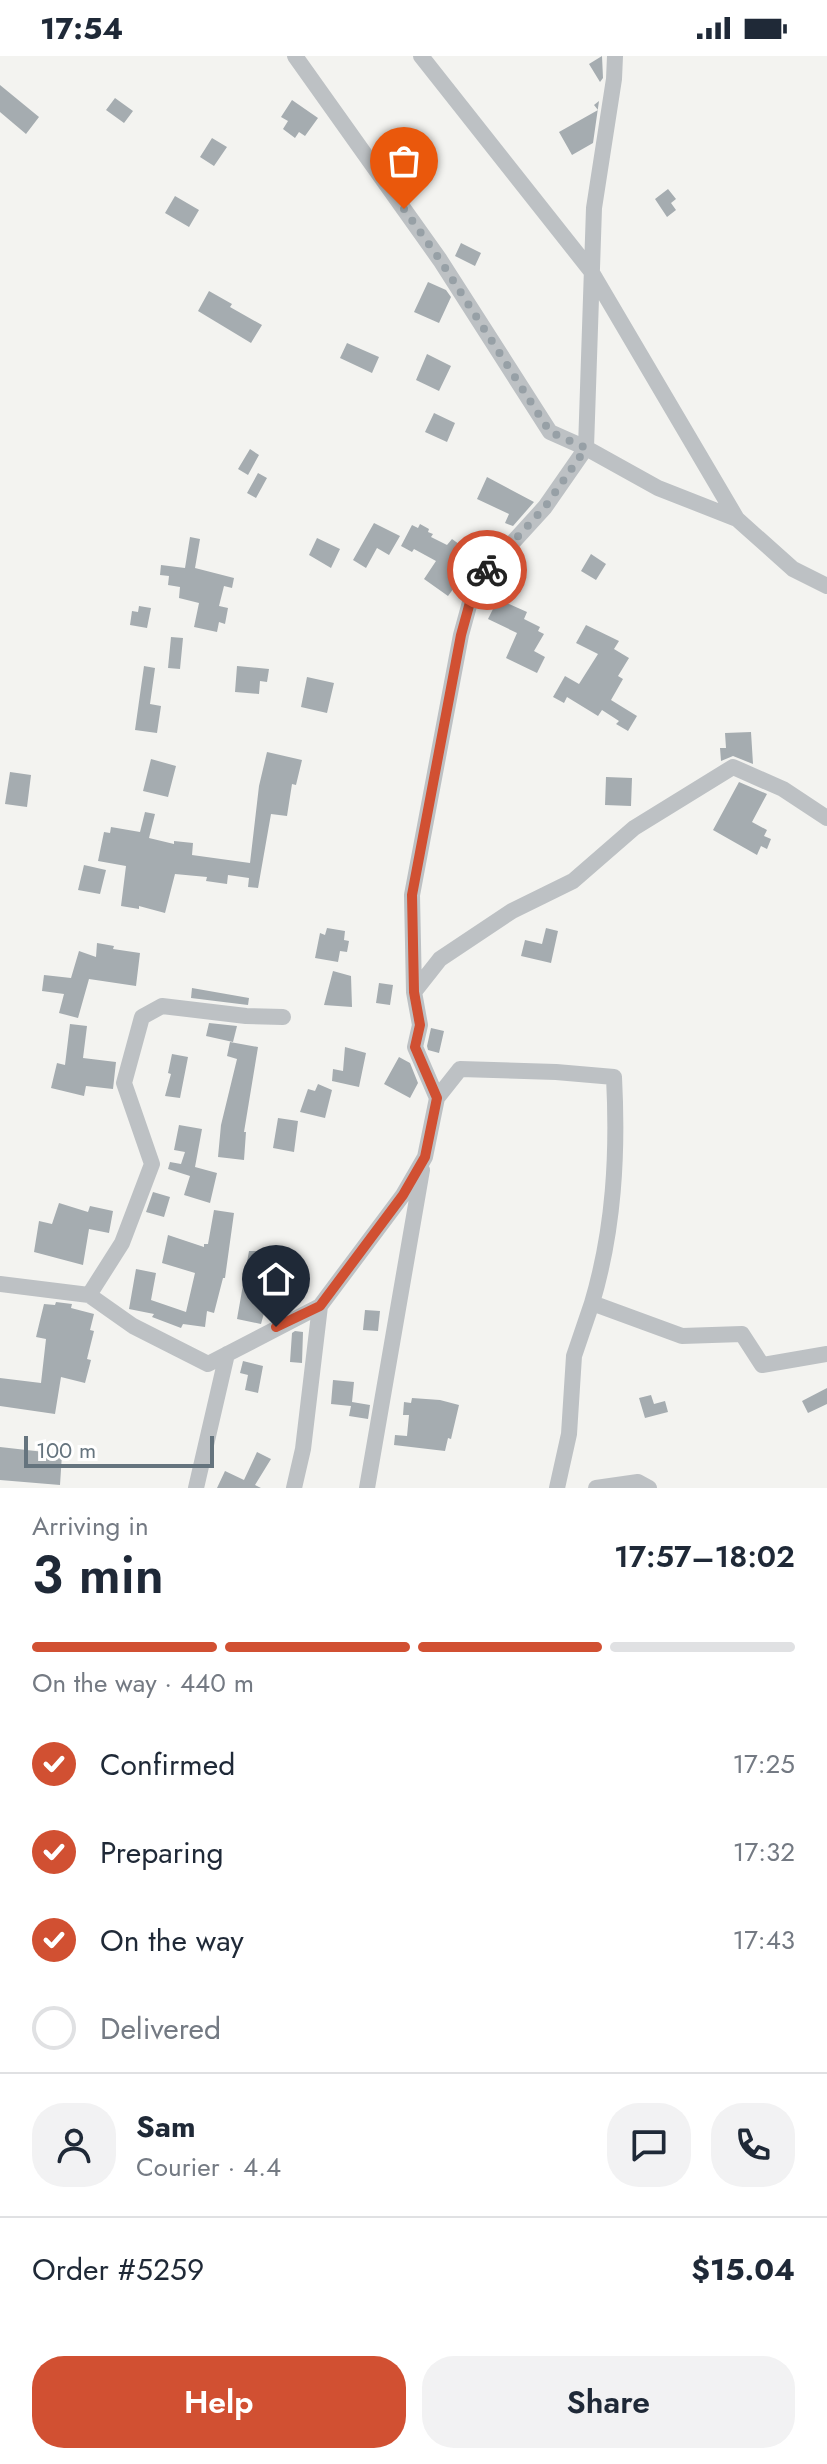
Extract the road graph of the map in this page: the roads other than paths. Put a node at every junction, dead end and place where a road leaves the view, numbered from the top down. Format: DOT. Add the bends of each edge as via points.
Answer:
graph roads {
  1 [pos="295,56"];
  2 [pos="421,56"];
  3 [pos="615,56"];
  4 [pos="591,271"];
  5 [pos="586,448"];
  6 [pos="737,519"];
  7 [pos="827,586"];
  8 [pos="827,818"];
  9 [pos="414,992"];
  10 [pos="283,1017"];
  11 [pos="437,1098"];
  12 [pos="425,1157"];
  13 [pos="0,1284"];
  14 [pos="89,1295"];
  15 [pos="592,1303"];
  16 [pos="320,1306"];
  17 [pos="227,1354"];
  18 [pos="827,1354"];
  19 [pos="196,1488"];
  20 [pos="294,1488"];
  21 [pos="367,1488"];
  22 [pos="557,1488"];
  23 [pos="596,1488"];
  24 [pos="649,1488"];
  1 -- 5 [label="street" via="440,260 550,432"];
  2 -- 4 [label="street"];
  3 -- 4 [label="street" via="594,208"];
  4 -- 5 [label="street"];
  4 -- 6 [label="street"];
  5 -- 6 [label="street" via="658,488"];
  5 -- 9 [label="street" via="545,507 475,584 412,895"];
  6 -- 7 [label="street" via="793,569"];
  8 -- 9 [label="street" via="783,789 733,767 634,828 573,881 512,911 440,959"];
  9 -- 11 [label="street" via="420,1025 415,1047"];
  10 -- 14 [label="street" via="162,1006 142,1017 124,1083 152,1164 122,1243"];
  11 -- 12 [label="street"];
  11 -- 15 [label="street" via="460,1069 614,1077 614,1198"];
  12 -- 16 [label="street"];
  12 -- 21 [label="street"];
  13 -- 14 [label="street"];
  14 -- 17 [label="street" via="133,1326 208,1364"];
  15 -- 18 [label="street" via="682,1336 742,1334 762,1365"];
  15 -- 22 [label="street" via="574,1356 569,1434"];
  16 -- 17 [label="street"];
  16 -- 20 [label="street"];
  17 -- 19 [label="street"];
  23 -- 24 [label="street" via="638,1482"];
}
